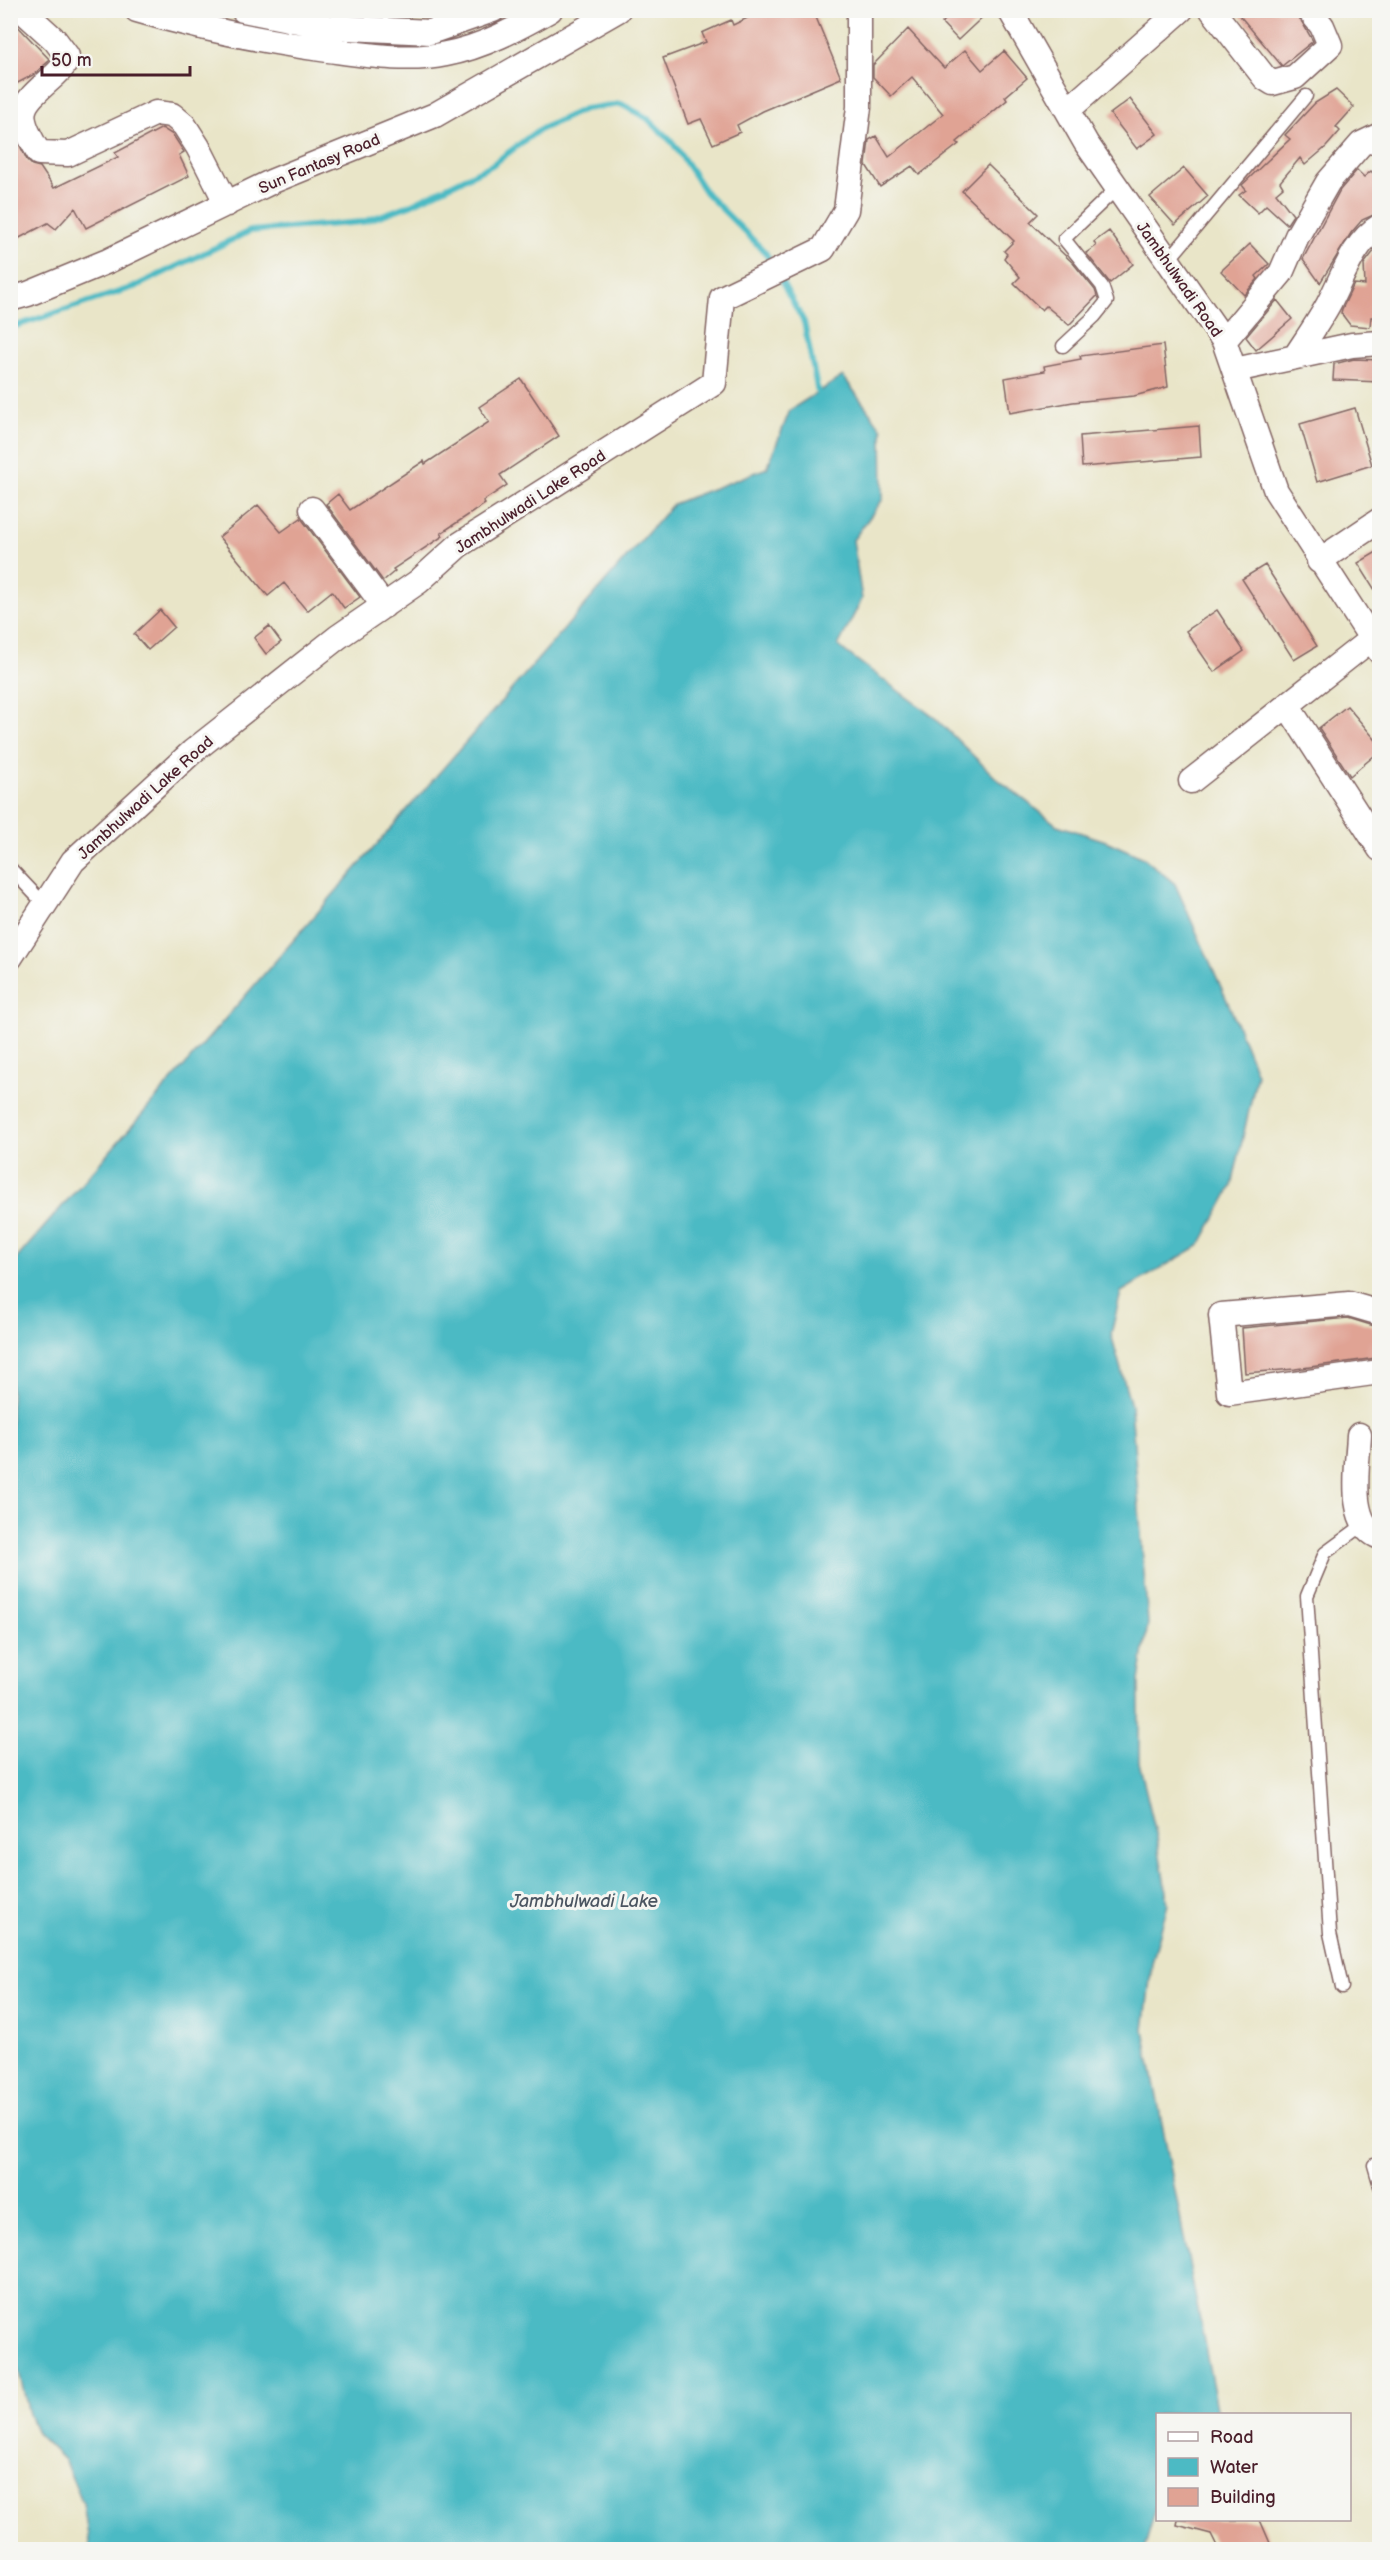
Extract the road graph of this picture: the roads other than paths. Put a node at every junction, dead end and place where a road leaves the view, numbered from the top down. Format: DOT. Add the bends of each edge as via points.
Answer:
graph roads {
  1 [pos="22,10"];
  2 [pos="137,10"];
  3 [pos="243,10"];
  4 [pos="493,10"];
  5 [pos="550,10"];
  6 [pos="618,10"];
  7 [pos="860,10"];
  8 [pos="1010,10"];
  9 [pos="1181,10"];
  10 [pos="1212,10"];
  11 [pos="1309,10"];
  12 [pos="1306,96"];
  13 [pos="1068,110"];
  14 [pos="1380,135"];
  15 [pos="1117,188"];
  16 [pos="227,204"];
  17 [pos="1380,226"];
  18 [pos="1167,262"];
  19 [pos="10,299"];
  20 [pos="1224,341"];
  21 [pos="1380,343"];
  22 [pos="1063,346"];
  23 [pos="1295,357"];
  24 [pos="1235,370"];
  25 [pos="312,509"];
  26 [pos="1380,520"];
  27 [pos="1319,561"];
  28 [pos="384,606"];
  29 [pos="1375,646"];
  30 [pos="1287,705"];
  31 [pos="1191,781"];
  32 [pos="1380,849"];
  33 [pos="10,868"];
  34 [pos="44,904"];
  35 [pos="10,958"];
  36 [pos="1380,1313"];
  37 [pos="1380,1372"];
  38 [pos="1359,1435"];
  39 [pos="1371,1531"];
  40 [pos="1342,1987"];
  41 [pos="1374,2165"];
  42 [pos="1380,2186"];
  1 -- 16 [label="street" via="67,56 66,63 27,100 22,114 39,153 68,154 156,113 172,115 184,125 198,147"];
  2 -- 5 [label="street" via="266,41 365,55 426,58 479,44"];
  3 -- 4 [label="street" via="328,27 430,32"];
  6 -- 16 [label="street, Sun Fantasy Road" via="435,115 273,181"];
  7 -- 28 [label="street, Jambhulwadi Lake Road" via="859,107 846,210 823,249 722,298 714,383 459,545"];
  8 -- 13 [label="street, Jambhulwadi Road"];
  9 -- 13 [label="street"];
  10 -- 11 [label="street" via="1273,83 1295,77 1330,45"];
  12 -- 18 [label="lane"];
  13 -- 15 [label="street, Jambhulwadi Road"];
  14 -- 20 [label="street" via="1361,144 1328,182 1281,273"];
  15 -- 18 [label="street, Jambhulwadi Road"];
  15 -- 22 [label="lane" via="1064,239 1102,286 1107,301"];
  16 -- 19 [label="street, Sun Fantasy Road" via="108,261"];
  17 -- 23 [label="street" via="1358,246 1327,307"];
  18 -- 20 [label="street, Jambhulwadi Road"];
  20 -- 24 [label="street, Jambhulwadi Road"];
  21 -- 23 [label="street"];
  23 -- 24 [label="street"];
  24 -- 27 [label="street, Jambhulwadi Road" via="1276,491"];
  25 -- 28 [label="street"];
  26 -- 27 [label="street"];
  27 -- 29 [label="street, Jambhulwadi Road"];
  28 -- 34 [label="street, Jambhulwadi Lake Road" via="338,637 192,752 73,861"];
  29 -- 30 [label="street"];
  30 -- 31 [label="street"];
  30 -- 32 [label="street"];
  33 -- 34 [label="lane"];
  34 -- 35 [label="street, Jambhulwadi Lake Road"];
  36 -- 37 [label="street" via="1349,1304 1221,1315 1229,1393"];
  38 -- 39 [label="street" via="1357,1505"];
  39 -- 40 [label="lane" via="1325,1553 1307,1596 1330,1933"];
  41 -- 42 [label="lane"];
}
